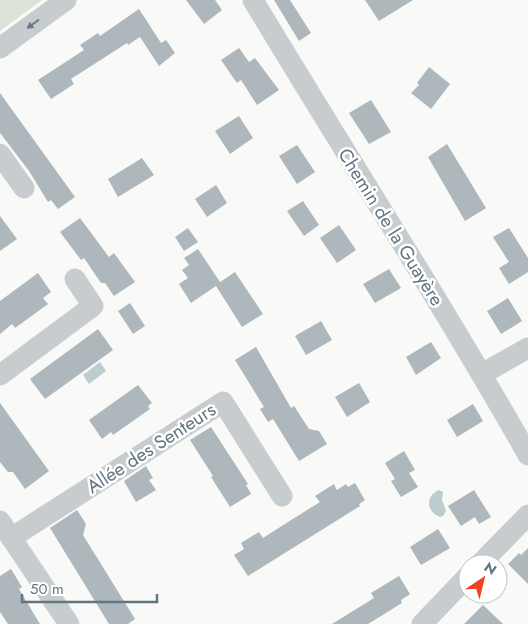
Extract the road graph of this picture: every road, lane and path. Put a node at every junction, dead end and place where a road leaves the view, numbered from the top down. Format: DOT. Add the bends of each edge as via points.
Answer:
graph roads {
  1 [pos="66,0"];
  2 [pos="253,0"];
  3 [pos="0,48"];
  4 [pos="0,154"];
  5 [pos="24,188"];
  6 [pos="75,279"];
  7 [pos="528,348"];
  8 [pos="482,374"];
  9 [pos="0,375"];
  10 [pos="528,455"];
  11 [pos="282,496"];
  12 [pos="528,515"];
  13 [pos="6,529"];
  14 [pos="490,554"];
  15 [pos="458,586"];
  16 [pos="69,624"];
  17 [pos="422,624"];
  1 -- 3 [label="street, one-way"];
  2 -- 8 [label="street, Chemin de la Guayère"];
  4 -- 5 [label="street"];
  6 -- 9 [label="street" via="93,306"];
  7 -- 8 [label="street"];
  8 -- 10 [label="street, Chemin de la Guayère"];
  11 -- 13 [label="street, Allée des Senteurs" via="223,402"];
  12 -- 14 [label="street"];
  13 -- 16 [label="street"];
  15 -- 17 [label="street"];
}
